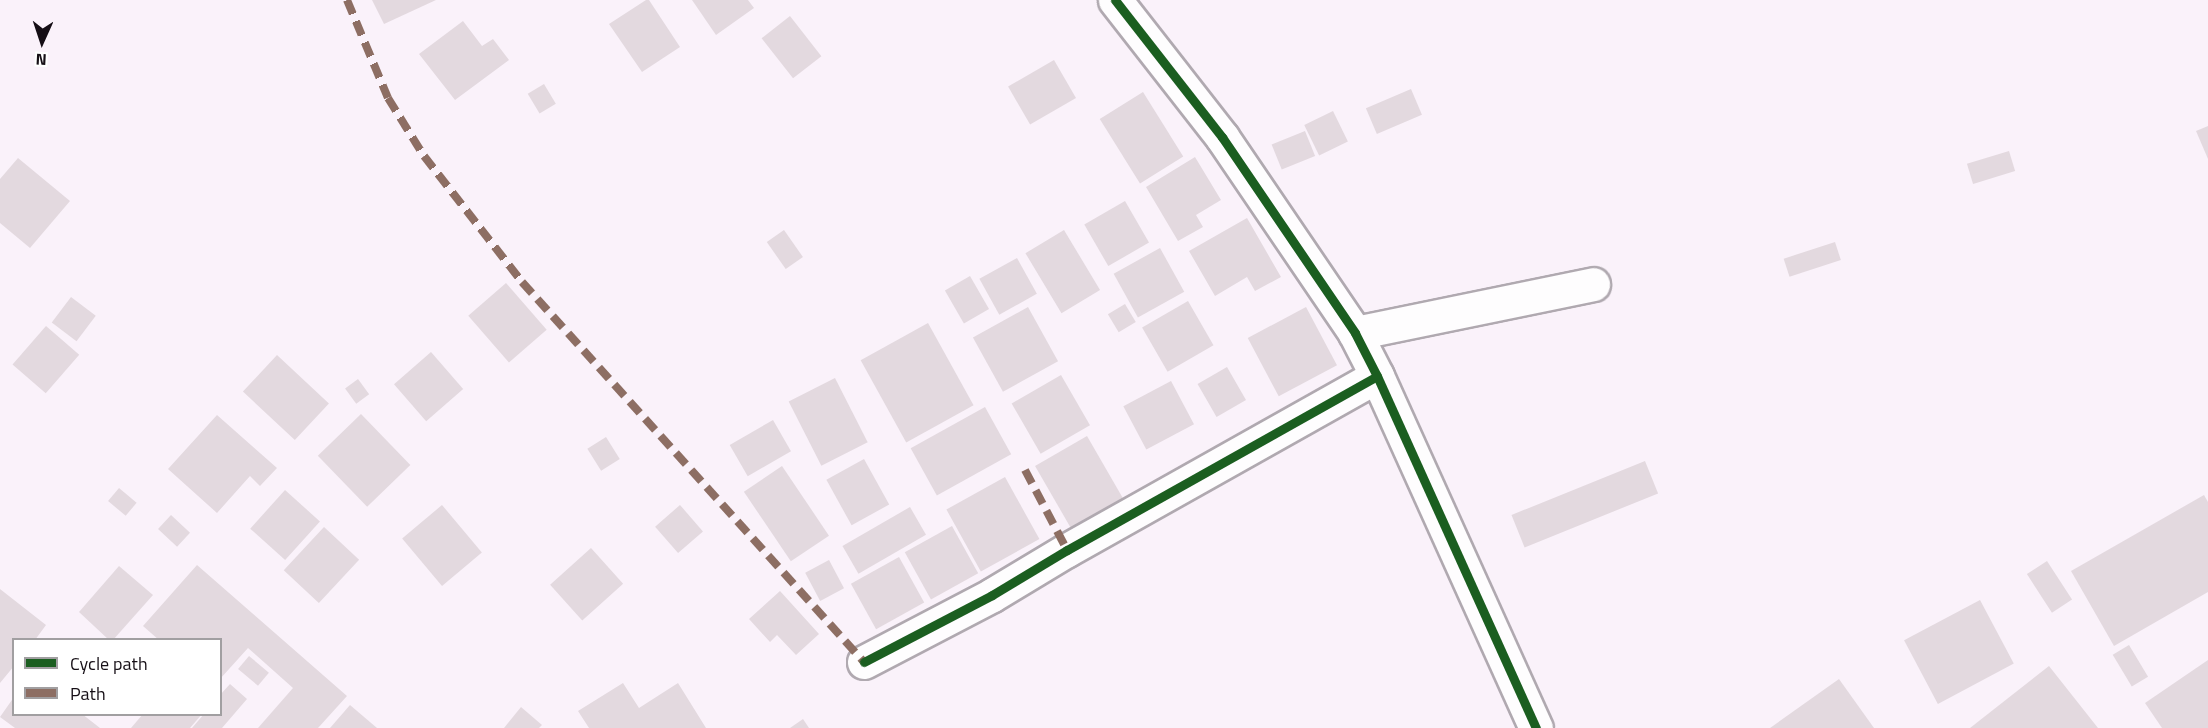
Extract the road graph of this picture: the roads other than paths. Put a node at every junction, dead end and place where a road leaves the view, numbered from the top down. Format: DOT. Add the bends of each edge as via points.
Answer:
graph roads {
  1 [pos="1114,0"];
  2 [pos="1593,284"];
  3 [pos="1355,333"];
  4 [pos="1377,376"];
  5 [pos="864,662"];
  6 [pos="1536,728"];
  1 -- 3 [label="street" via="1222,137"];
  2 -- 3 [label="street"];
  3 -- 4 [label="street"];
  4 -- 5 [label="street" via="992,595"];
  4 -- 6 [label="street"];
}
